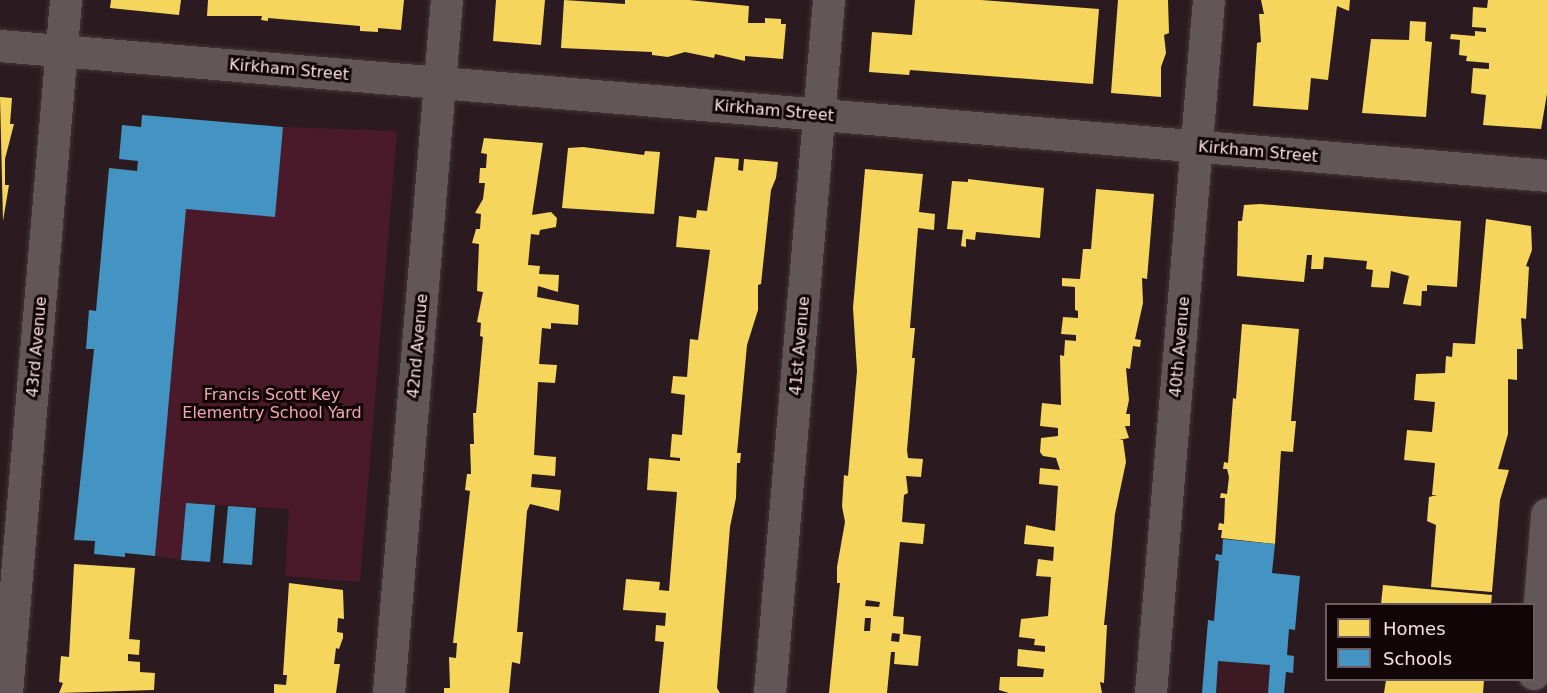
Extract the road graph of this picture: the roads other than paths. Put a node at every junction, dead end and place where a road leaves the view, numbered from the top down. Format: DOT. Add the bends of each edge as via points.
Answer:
graph roads {
  1 [pos="66,0"];
  2 [pos="447,0"];
  3 [pos="829,0"];
  4 [pos="1209,0"];
  5 [pos="0,46"];
  6 [pos="62,51"];
  7 [pos="440,83"];
  8 [pos="819,115"];
  9 [pos="1197,147"];
  10 [pos="1547,176"];
  11 [pos="1547,515"];
  12 [pos="1535,651"];
  13 [pos="8,693"];
  14 [pos="388,693"];
  15 [pos="770,693"];
  16 [pos="1151,693"];
  1 -- 6 [label="street, 43rd Avenue"];
  2 -- 7 [label="street, 42nd Avenue"];
  3 -- 8 [label="street, 41st Avenue"];
  4 -- 9 [label="street, 40th Avenue"];
  5 -- 6 [label="street, Kirkham Street"];
  6 -- 7 [label="street, Kirkham Street"];
  6 -- 13 [label="street, 43rd Avenue"];
  7 -- 8 [label="street, Kirkham Street"];
  7 -- 14 [label="street, 42nd Avenue"];
  8 -- 9 [label="street, Kirkham Street"];
  8 -- 15 [label="street, 41st Avenue"];
  9 -- 10 [label="street, Kirkham Street"];
  9 -- 16 [label="street, 40th Avenue"];
  11 -- 12 [label="street"];
}
